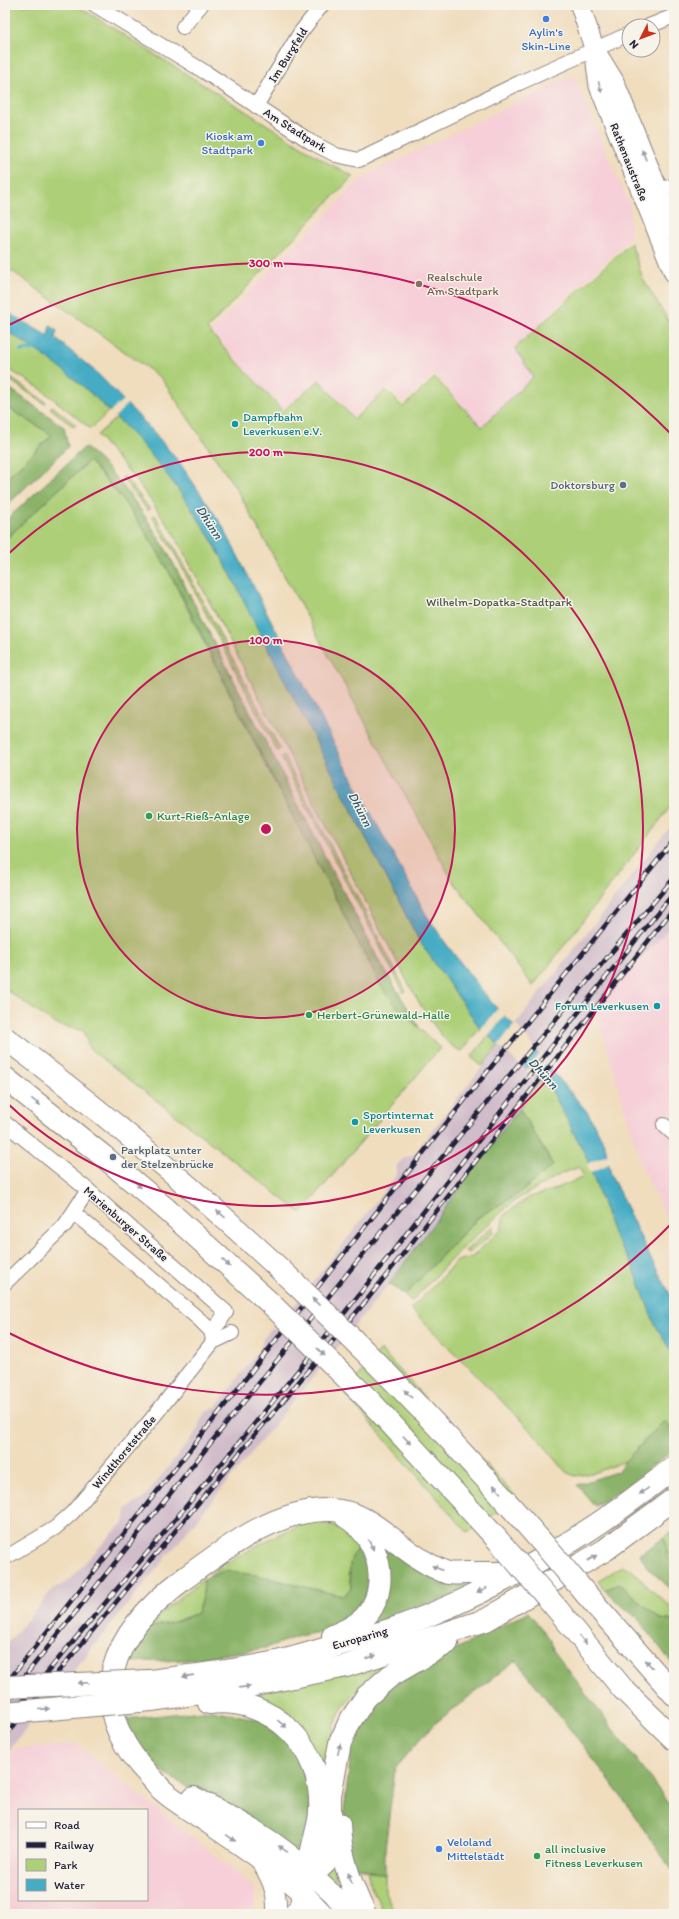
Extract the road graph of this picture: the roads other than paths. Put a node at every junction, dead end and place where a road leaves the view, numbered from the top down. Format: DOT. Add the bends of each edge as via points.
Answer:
graph roads {
  1 [pos="95,5"];
  2 [pos="201,5"];
  3 [pos="322,5"];
  4 [pos="580,5"];
  5 [pos="674,16"];
  6 [pos="661,21"];
  7 [pos="183,27"];
  8 [pos="621,37"];
  9 [pos="594,48"];
  10 [pos="256,106"];
  11 [pos="666,188"];
  12 [pos="674,229"];
  13 [pos="674,273"];
  14 [pos="5,1038"];
  15 [pos="5,1078"];
  16 [pos="5,1122"];
  17 [pos="88,1190"];
  18 [pos="74,1213"];
  19 [pos="5,1283"];
  20 [pos="232,1333"];
  21 [pos="212,1337"];
  22 [pos="674,1467"];
  23 [pos="674,1499"];
  24 [pos="333,1510"];
  25 [pos="5,1558"];
  26 [pos="516,1572"];
  27 [pos="486,1620"];
  28 [pos="282,1661"];
  29 [pos="5,1676"];
  30 [pos="48,1684"];
  31 [pos="5,1687"];
  32 [pos="150,1691"];
  33 [pos="674,1694"];
  34 [pos="5,1712"];
  35 [pos="674,1739"];
  36 [pos="149,1775"];
  37 [pos="333,1787"];
  38 [pos="258,1857"];
  39 [pos="307,1883"];
  40 [pos="276,1914"];
  41 [pos="279,1914"];
  42 [pos="293,1914"];
  43 [pos="324,1914"];
  44 [pos="350,1914"];
  45 [pos="365,1914"];
  1 -- 10 [label="street, Am Stadtpark"];
  2 -- 7 [label="street"];
  3 -- 10 [label="street, Im Burgfeld" via="300,33"];
  4 -- 9 [label="main road, Rathenaustraße"];
  5 -- 6 [label="street"];
  8 -- 9 [label="street, Am Stadtpark"];
  9 -- 10 [label="street, Am Stadtpark" via="359,160 336,155"];
  11 -- 9 [label="main road, Rathenaustraße, one-way" via="614,81"];
  9 -- 13 [label="main road, Rathenaustraße, one-way" via="599,86"];
  11 -- 12 [label="main road, Rathenaustraße"];
  33 -- 14 [label="highway, one-way, bridge" via="462,1450 290,1278 166,1166"];
  15 -- 35 [label="highway, one-way, bridge" via="166,1209 270,1303 370,1401 442,1477 558,1610 623,1690"];
  16 -- 17 [label="street, Marienburger Straße"];
  17 -- 18 [label="street"];
  17 -- 21 [label="street, Marienburger Straße" via="226,1312"];
  18 -- 19 [label="street" via="65,1225"];
  18 -- 21 [label="street, Marienburger Straße"];
  20 -- 21 [label="street, Windthorststraße"];
  21 -- 25 [label="street, Windthorststraße" via="150,1421 72,1513 55,1528"];
  22 -- 26 [label="highway, Europaring, one-way" via="587,1530"];
  27 -- 23 [label="highway, Europaring, one-way" via="605,1550"];
  26 -- 24 [label="highway, one-way" via="448,1573 421,1561 374,1524 356,1514"];
  24 -- 28 [label="highway, one-way" via="350,1520 367,1538 378,1559 381,1581 376,1600 365,1618 352,1628 310,1642"];
  24 -- 36 [label="highway" via="300,1512 284,1518 220,1553 174,1586 146,1612 127,1636 116,1656 111,1678 110,1702 117,1731 128,1751"];
  26 -- 28 [label="highway, Europaring, one-way" via="397,1628"];
  32 -- 27 [label="highway, Europaring, one-way" via="250,1686 346,1666"];
  37 -- 27 [label="highway, one-way" via="340,1744 345,1730 366,1697 406,1665"];
  28 -- 32 [label="highway, Europaring, one-way"];
  29 -- 30 [label="highway"];
  30 -- 31 [label="highway, Europaring, bridge"];
  32 -- 30 [label="highway, Europaring, one-way, bridge"];
  34 -- 32 [label="highway, Europaring, one-way, bridge"];
  32 -- 39 [label="highway, one-way" via="186,1706 238,1703 271,1715 295,1735 314,1767 319,1787 318,1831"];
  36 -- 38 [label="highway, one-way" via="162,1790"];
  39 -- 36 [label="highway, one-way" via="291,1855 262,1835 167,1782"];
  37 -- 39 [label="highway" via="330,1795 328,1852 324,1864"];
  45 -- 37 [label="highway, one-way" via="349,1876 339,1836 337,1796"];
  38 -- 39 [label="highway" via="282,1873"];
  38 -- 40 [label="main road" via="276,1891"];
  39 -- 41 [label="main road" via="292,1896"];
  39 -- 42 [label="main road" via="301,1904"];
  39 -- 43 [label="main road"];
  39 -- 44 [label="main road" via="333,1894"];
}
